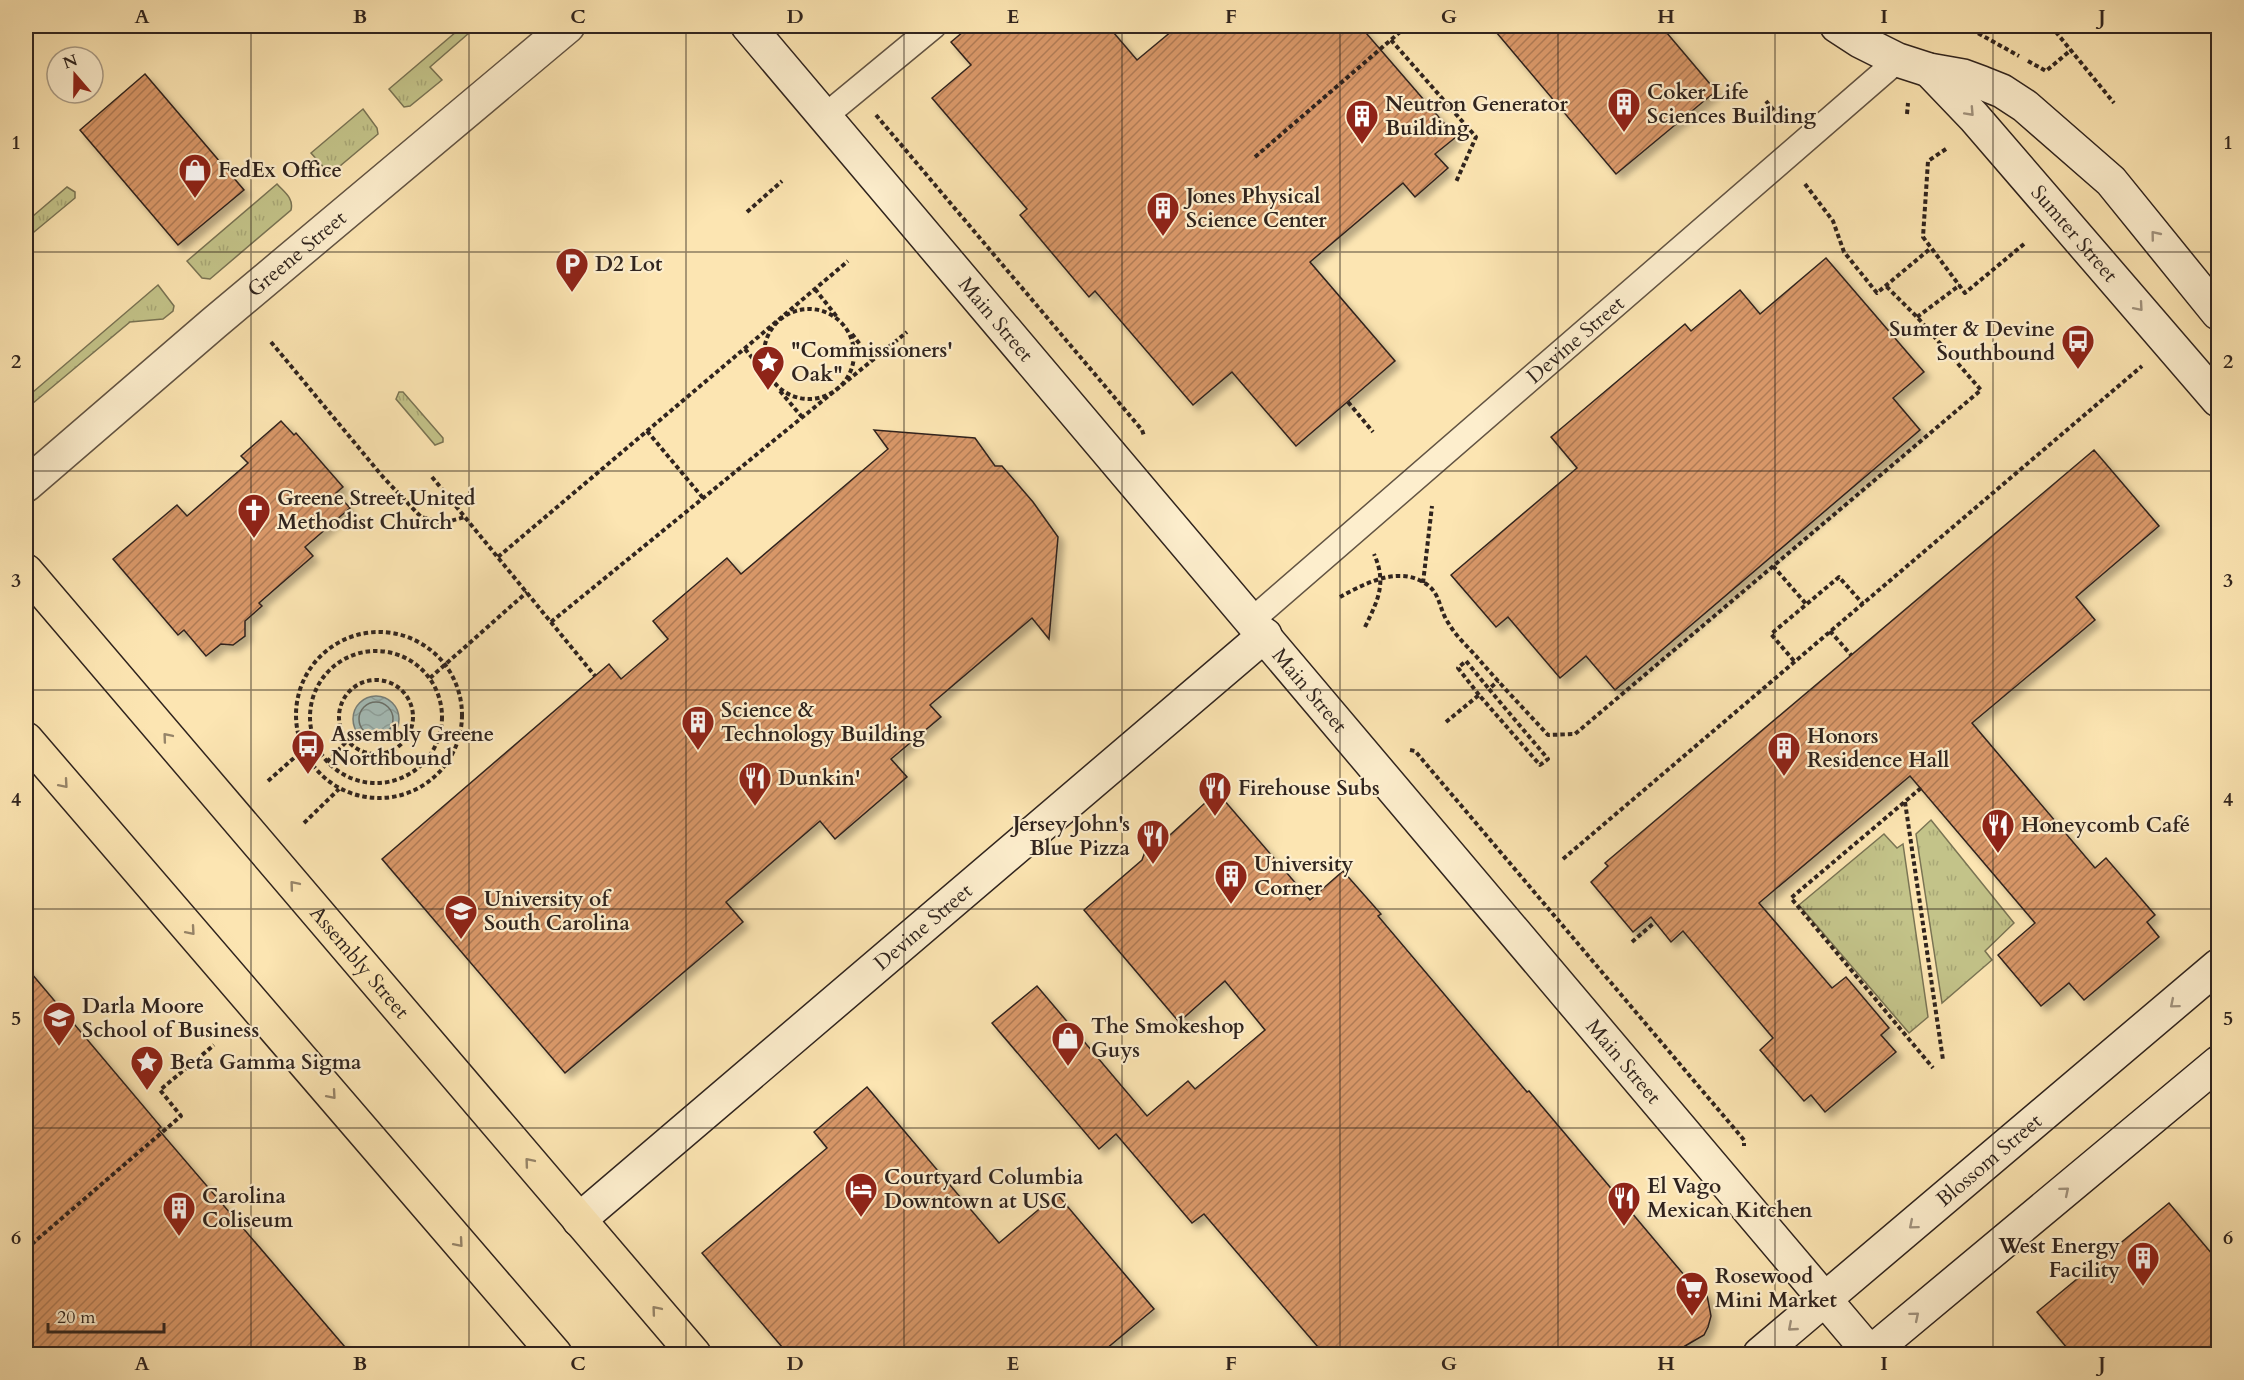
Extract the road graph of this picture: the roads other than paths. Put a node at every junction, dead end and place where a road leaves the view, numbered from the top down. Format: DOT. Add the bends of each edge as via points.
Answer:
graph roads {
  1 [pos="568,26"];
  2 [pos="748,26"];
  3 [pos="934,26"];
  4 [pos="1837,26"];
  5 [pos="1898,60"];
  6 [pos="1929,70"];
  7 [pos="825,116"];
  8 [pos="2218,313"];
  9 [pos="2218,400"];
  10 [pos="26,485"];
  11 [pos="26,571"];
  12 [pos="1258,628"];
  13 [pos="26,739"];
  14 [pos="2218,966"];
  15 [pos="2218,1063"];
  16 [pos="579,1220"];
  17 [pos="1824,1300"];
  18 [pos="555,1354"];
  19 [pos="694,1354"];
  20 [pos="1760,1354"];
  21 [pos="1870,1354"];
  1 -- 10 [label="street, Greene Street"];
  2 -- 7 [label="street, Main Street"];
  3 -- 7 [label="lane"];
  4 -- 5 [label="street, Sumter Street"];
  5 -- 6 [label="street, Sumter Street"];
  5 -- 12 [label="lane, Devine Street" via="1353,532"];
  8 -- 6 [label="street, Sumter Street, one-way" via="2111,181 2048,125 2002,91 1963,76"];
  6 -- 9 [label="street, Sumter Street, one-way"];
  7 -- 12 [label="street, Main Street"];
  16 -- 11 [label="main road, Assembly Street, one-way"];
  12 -- 16 [label="street, Devine Street"];
  12 -- 17 [label="street, Main Street"];
  13 -- 18 [label="main road, one-way"];
  14 -- 17 [label="street, Blossom Street, one-way"];
  21 -- 15 [label="street, one-way"];
  19 -- 16 [label="main road, Assembly Street, one-way"];
  17 -- 20 [label="street, Blossom Street, one-way"];
  17 -- 21 [label="street, Main Street"];
}
